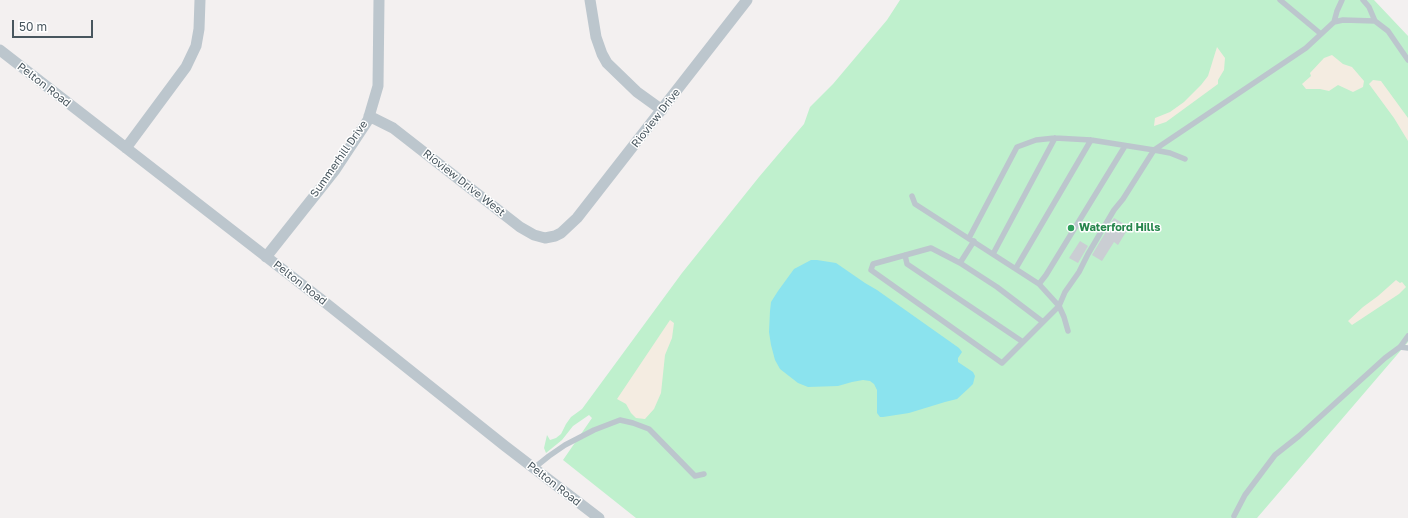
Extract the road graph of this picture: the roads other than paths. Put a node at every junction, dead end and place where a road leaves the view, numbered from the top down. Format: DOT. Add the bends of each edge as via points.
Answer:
graph roads {
  1 [pos="200,0"];
  2 [pos="379,0"];
  3 [pos="590,0"];
  4 [pos="747,0"];
  5 [pos="1280,0"];
  6 [pos="1342,0"];
  7 [pos="1363,0"];
  8 [pos="1376,21"];
  9 [pos="1334,22"];
  10 [pos="1320,34"];
  11 [pos="0,50"];
  12 [pos="1408,60"];
  13 [pos="662,110"];
  14 [pos="370,116"];
  15 [pos="1055,138"];
  16 [pos="1091,140"];
  17 [pos="1125,146"];
  18 [pos="126,148"];
  19 [pos="1154,150"];
  20 [pos="1186,159"];
  21 [pos="912,196"];
  22 [pos="561,233"];
  23 [pos="971,240"];
  24 [pos="993,254"];
  25 [pos="905,256"];
  26 [pos="266,257"];
  27 [pos="960,263"];
  28 [pos="1016,268"];
  29 [pos="1039,284"];
  30 [pos="1058,306"];
  31 [pos="1043,322"];
  32 [pos="1068,331"];
  33 [pos="1408,336"];
  34 [pos="1023,342"];
  35 [pos="1400,347"];
  36 [pos="1408,348"];
  37 [pos="534,468"];
  38 [pos="704,474"];
  39 [pos="1234,516"];
  40 [pos="599,518"];
  1 -- 18 [label="street" via="197,40 186,67"];
  2 -- 14 [label="street, Summerhill Drive" via="378,86"];
  3 -- 13 [label="street" via="596,38 607,62 637,92"];
  4 -- 13 [label="street, Rioview Drive"];
  5 -- 10 [label="lane"];
  6 -- 9 [label="lane"];
  7 -- 8 [label="lane"];
  8 -- 9 [label="lane"];
  8 -- 12 [label="lane" via="1388,31"];
  9 -- 10 [label="lane"];
  10 -- 19 [label="lane" via="1306,48"];
  11 -- 18 [label="street, Pelton Road"];
  13 -- 22 [label="street, Rioview Drive" via="577,218"];
  14 -- 22 [label="street, Rioview Drive West" via="393,128 520,227 545,238"];
  14 -- 26 [label="street, Summerhill Drive" via="335,170"];
  15 -- 16 [label="lane"];
  15 -- 23 [label="lane" via="1036,140 1017,147"];
  15 -- 24 [label="lane"];
  16 -- 17 [label="lane"];
  16 -- 28 [label="lane"];
  17 -- 19 [label="lane"];
  17 -- 29 [label="lane"];
  18 -- 26 [label="street, Pelton Road"];
  19 -- 20 [label="lane"];
  19 -- 30 [label="lane" via="1114,210"];
  21 -- 23 [label="lane" via="915,204"];
  23 -- 24 [label="lane"];
  23 -- 27 [label="lane"];
  24 -- 28 [label="lane"];
  25 -- 27 [label="lane" via="931,248"];
  25 -- 34 [label="lane" via="907,264"];
  25 -- 34 [label="lane" via="873,264 871,270 1002,363"];
  26 -- 37 [label="street, Pelton Road"];
  27 -- 31 [label="lane"];
  28 -- 29 [label="lane"];
  29 -- 30 [label="lane"];
  30 -- 31 [label="lane"];
  30 -- 32 [label="lane"];
  31 -- 34 [label="lane"];
  33 -- 35 [label="lane"];
  35 -- 36 [label="lane"];
  35 -- 39 [label="lane" via="1275,455 1245,495"];
  37 -- 38 [label="lane" via="565,445 620,420 649,429 695,476"];
  37 -- 40 [label="street, Pelton Road"];
}
